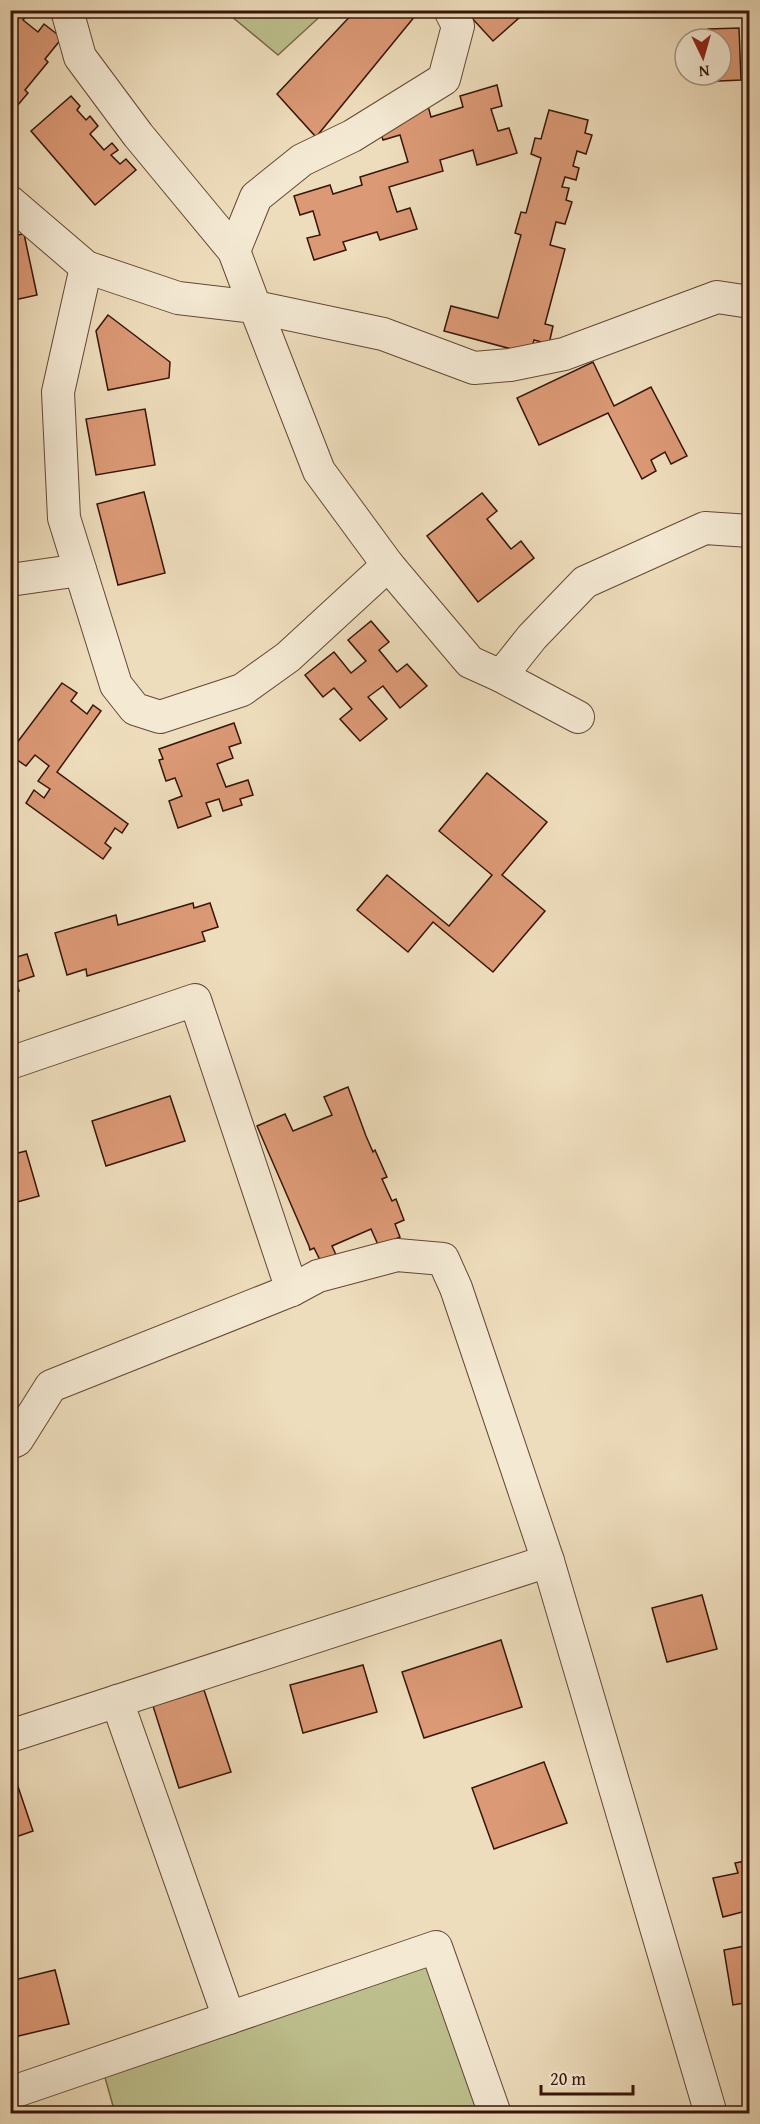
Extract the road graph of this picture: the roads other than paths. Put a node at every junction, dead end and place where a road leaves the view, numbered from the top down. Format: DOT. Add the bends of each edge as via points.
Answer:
graph roads {
  1 [pos="68,10"];
  2 [pos="450,10"];
  3 [pos="10,202"];
  4 [pos="234,251"];
  5 [pos="86,267"];
  6 [pos="750,302"];
  7 [pos="255,307"];
  8 [pos="750,531"];
  9 [pos="388,565"];
  10 [pos="80,570"];
  11 [pos="10,580"];
  12 [pos="501,676"];
  13 [pos="578,717"];
  14 [pos="10,1063"];
  15 [pos="292,1290"];
  16 [pos="10,1443"];
  17 [pos="548,1561"];
  18 [pos="117,1701"];
  19 [pos="10,1736"];
  20 [pos="229,2018"];
  21 [pos="10,2093"];
  22 [pos="495,2114"];
  23 [pos="711,2114"];
  1 -- 4 [label="street" via="80,57 138,135"];
  2 -- 4 [label="street" via="459,26 444,79 352,136 302,160 256,197"];
  3 -- 5 [label="street"];
  4 -- 7 [label="street"];
  5 -- 7 [label="street" via="178,298"];
  5 -- 10 [label="street" via="58,392 64,518"];
  6 -- 7 [label="street" via="717,297 564,354 474,368 383,334"];
  7 -- 9 [label="street" via="319,471"];
  8 -- 12 [label="street" via="705,528 585,582"];
  9 -- 10 [label="street" via="288,657 242,690 160,717 135,709 116,685"];
  9 -- 12 [label="street" via="470,662"];
  10 -- 11 [label="street"];
  12 -- 13 [label="street"];
  14 -- 15 [label="street" via="195,1000"];
  15 -- 16 [label="street" via="51,1386 17,1440"];
  15 -- 17 [label="street" via="318,1275 397,1255 443,1259"];
  17 -- 18 [label="street"];
  17 -- 23 [label="street"];
  18 -- 19 [label="street"];
  18 -- 20 [label="street"];
  20 -- 21 [label="street"];
  20 -- 22 [label="street" via="436,1947"];
}
